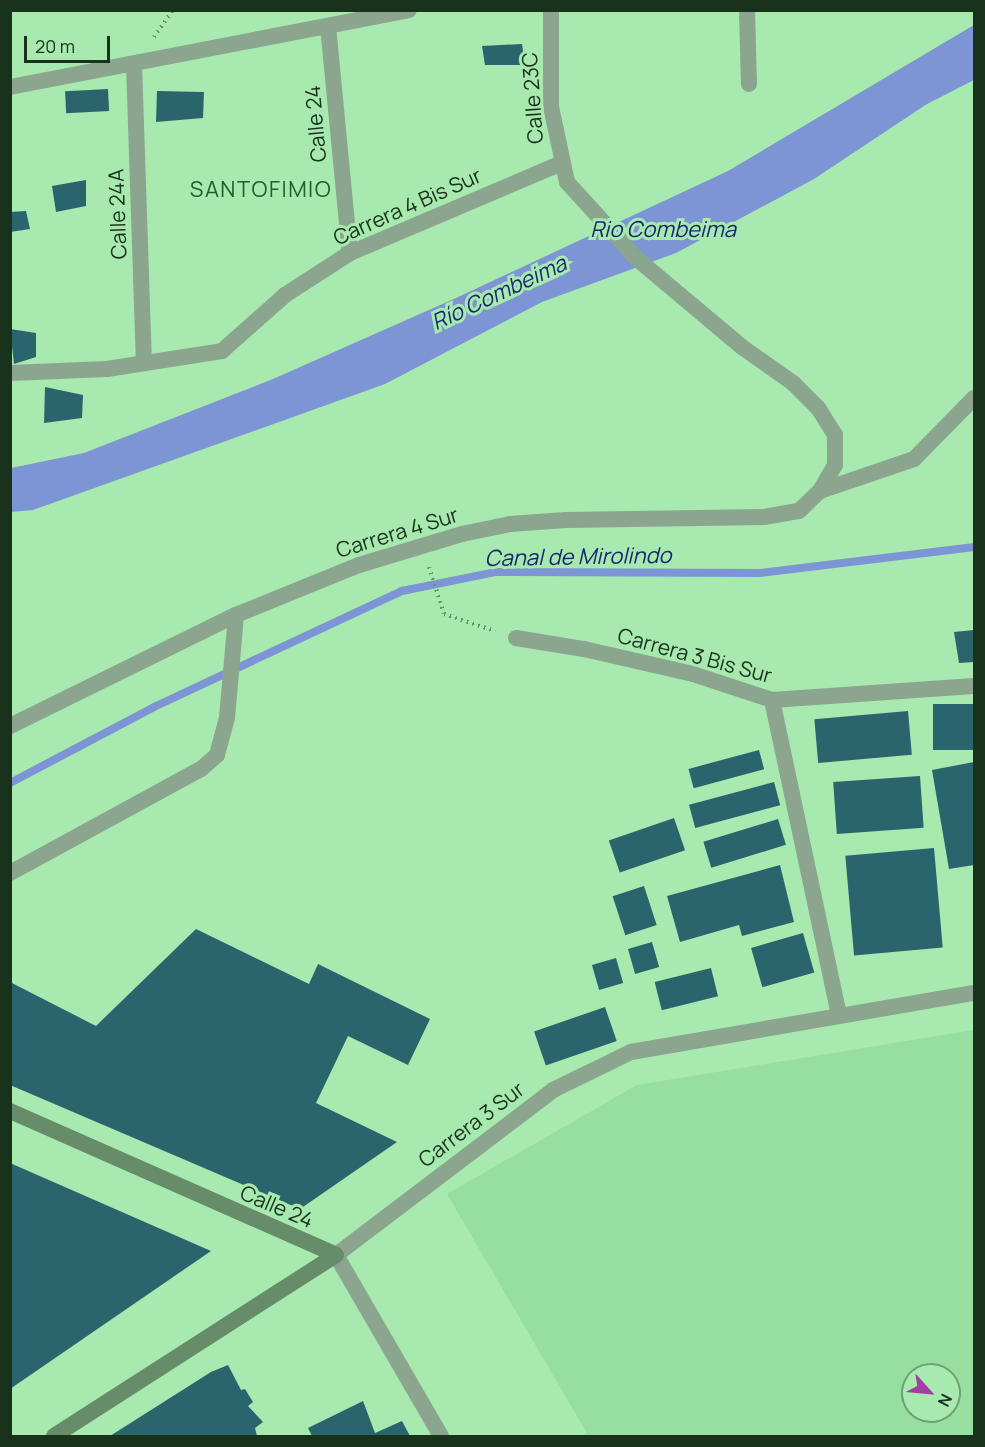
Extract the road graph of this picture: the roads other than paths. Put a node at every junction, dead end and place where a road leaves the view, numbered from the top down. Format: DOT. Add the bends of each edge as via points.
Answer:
graph roads {
  1 [pos="409,10"];
  2 [pos="551,10"];
  3 [pos="747,10"];
  4 [pos="328,26"];
  5 [pos="134,64"];
  6 [pos="749,84"];
  7 [pos="10,87"];
  8 [pos="560,164"];
  9 [pos="350,253"];
  10 [pos="144,363"];
  11 [pos="10,373"];
  12 [pos="975,398"];
  13 [pos="820,491"];
  14 [pos="236,615"];
  15 [pos="516,638"];
  16 [pos="975,686"];
  17 [pos="772,700"];
  18 [pos="10,726"];
  19 [pos="10,873"];
  20 [pos="975,993"];
  21 [pos="839,1016"];
  22 [pos="10,1111"];
  23 [pos="336,1255"];
  24 [pos="54,1437"];
  25 [pos="441,1437"];
  1 -- 4 [label="street"];
  2 -- 8 [label="street, Calle 23C" via="551,107"];
  3 -- 6 [label="street"];
  4 -- 5 [label="street"];
  4 -- 9 [label="street, Calle 24"];
  5 -- 7 [label="street"];
  5 -- 10 [label="street, Calle 24A"];
  8 -- 9 [label="street, Carrera 4 Bis Sur"];
  8 -- 13 [label="street, Calle 23C" via="567,182 637,260 742,347 793,383 818,408 835,435 835,465"];
  9 -- 10 [label="street, Carrera 4 Bis Sur" via="285,295 222,351"];
  10 -- 11 [label="street, Carrera 4 Bis Sur" via="107,369"];
  12 -- 13 [label="street" via="914,459"];
  13 -- 14 [label="street, Carrera 4 Sur" via="799,511 764,517 510,524 359,565"];
  14 -- 18 [label="street, Carrera 4 Sur"];
  14 -- 19 [label="street" via="227,718 217,755 201,769"];
  15 -- 17 [label="street, Carrera 3 Bis Sur" via="693,674"];
  16 -- 17 [label="street, Carrera 3 Bis Sur"];
  17 -- 21 [label="street"];
  20 -- 21 [label="street, Carrera 3 Sur"];
  21 -- 23 [label="street, Carrera 3 Sur" via="632,1052 553,1090"];
  22 -- 23 [label="main road, Calle 24"];
  23 -- 24 [label="main road, Carrera 3 Sur"];
  23 -- 25 [label="street"];
}
